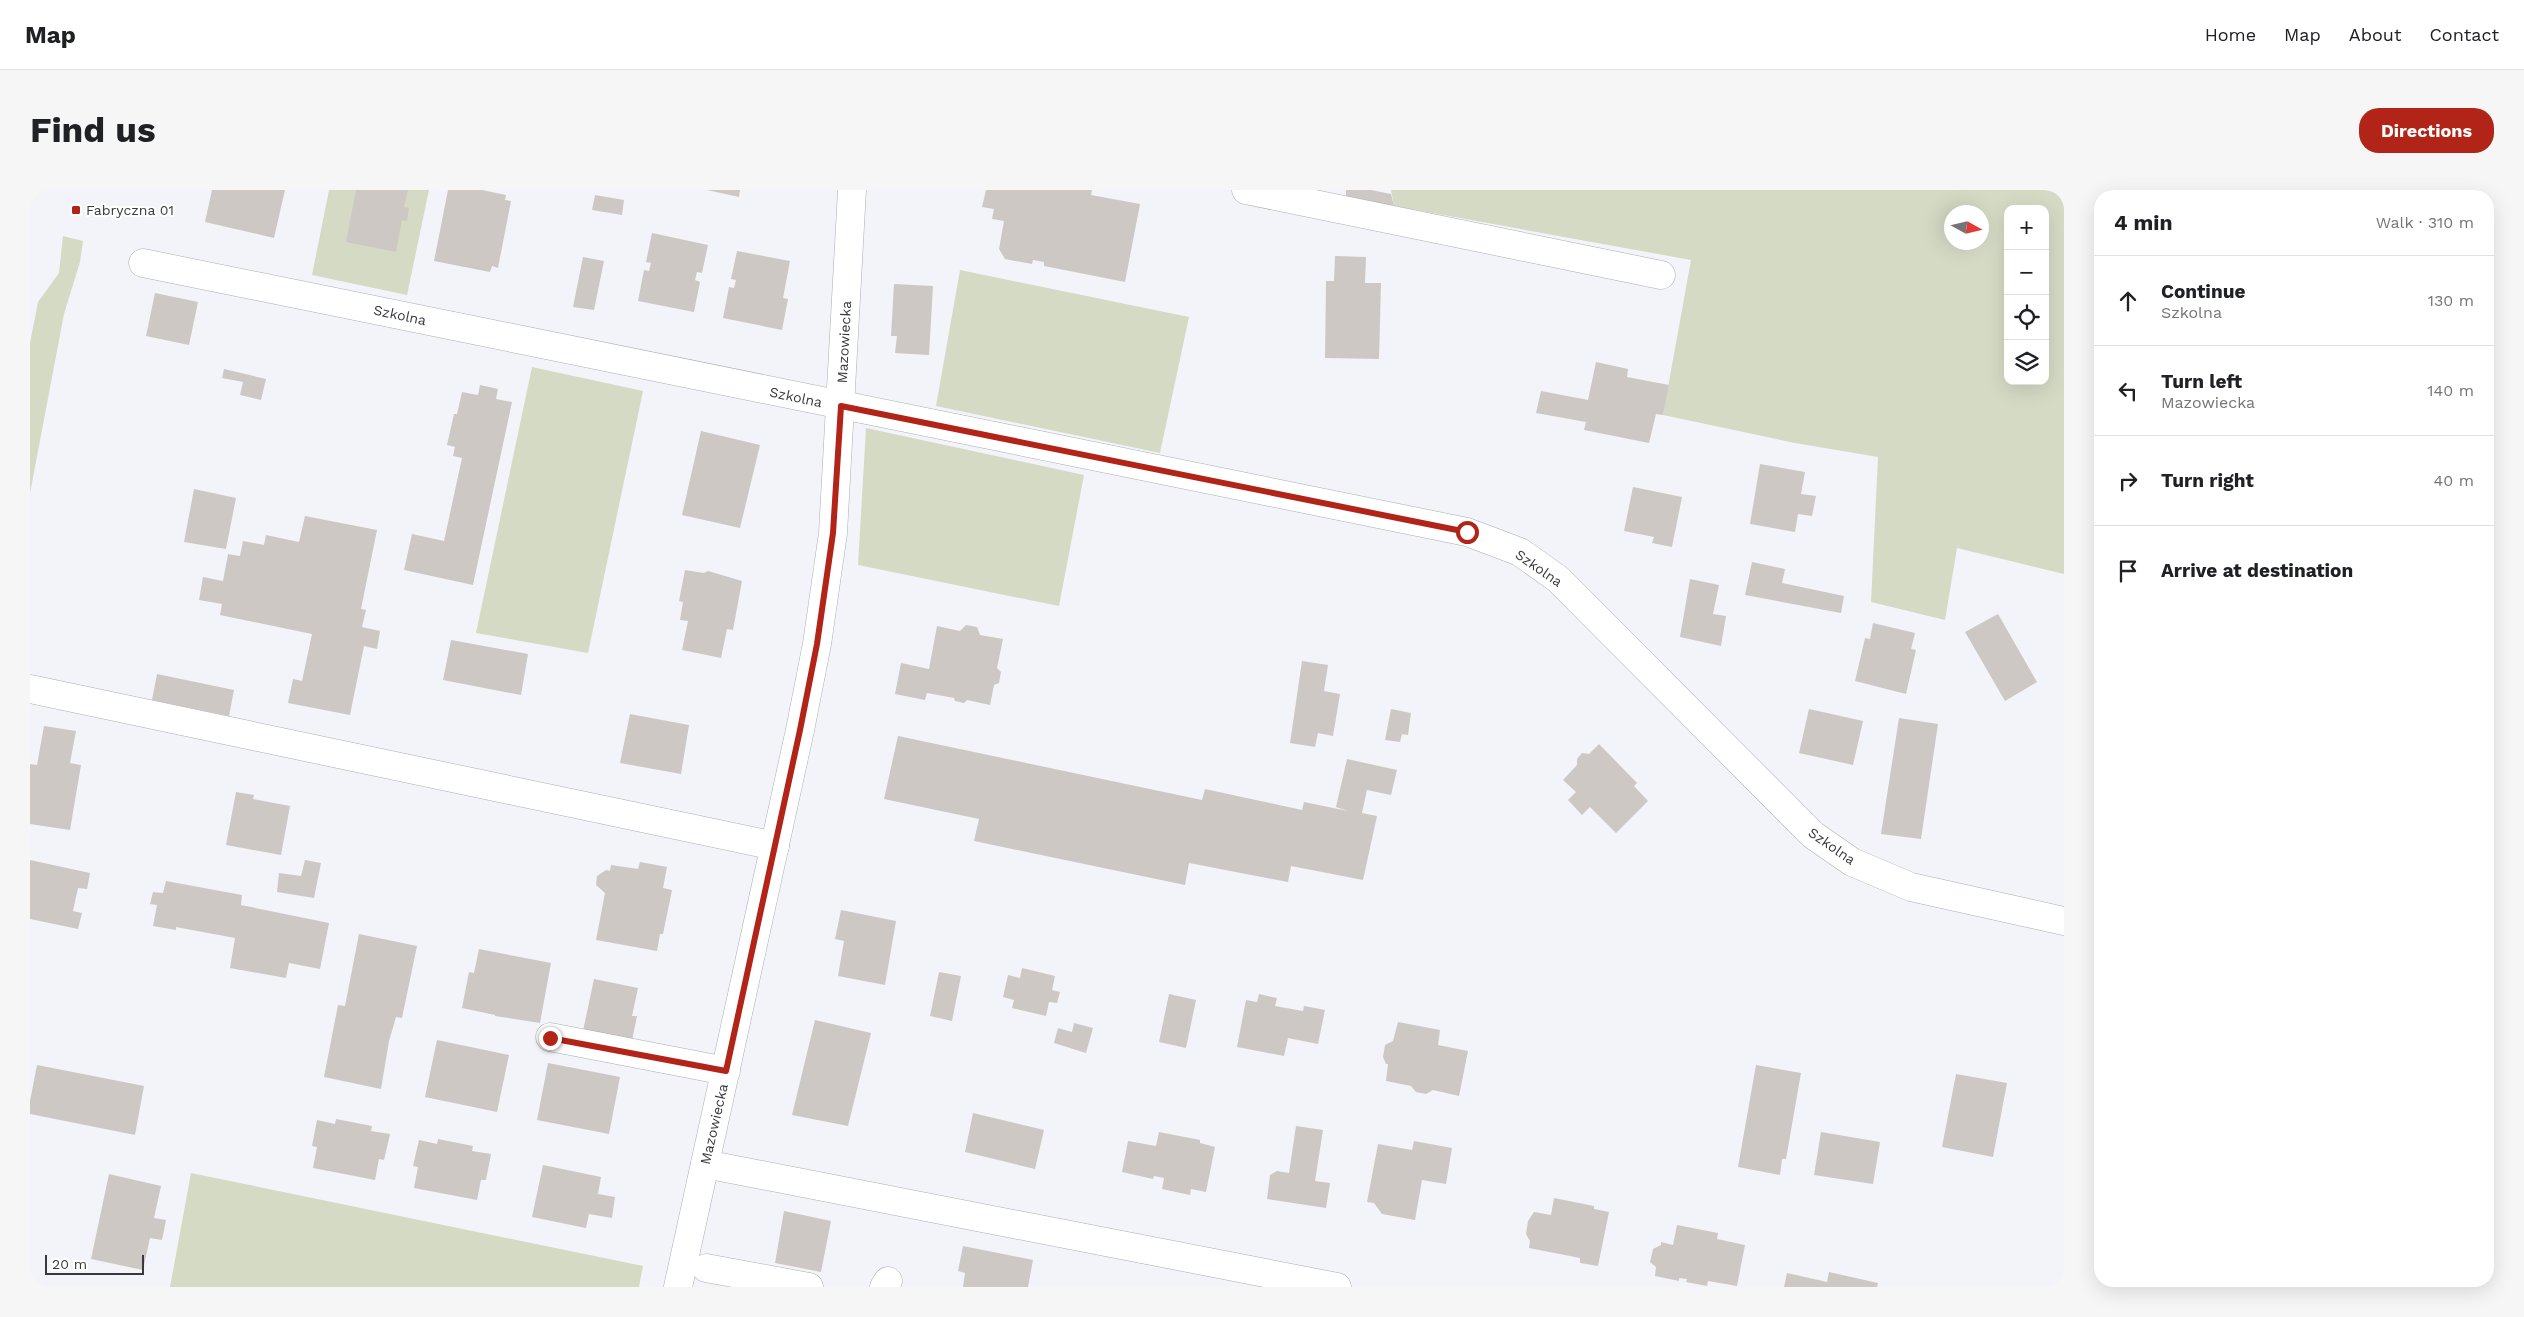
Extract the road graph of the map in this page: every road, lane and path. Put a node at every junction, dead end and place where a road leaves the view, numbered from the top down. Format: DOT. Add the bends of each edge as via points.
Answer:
graph roads {
  1 [pos="852,190"];
  2 [pos="1246,190"];
  3 [pos="143,262"];
  4 [pos="1661,275"];
  5 [pos="841,406"];
  6 [pos="30,689"];
  7 [pos="775,846"];
  8 [pos="2064,921"];
  9 [pos="550,1038"];
  10 [pos="726,1071"];
  11 [pos="705,1164"];
  12 [pos="706,1268"];
  13 [pos="678,1287"];
  14 [pos="809,1287"];
  15 [pos="1337,1287"];
  1 -- 5 [label="street, Mazowiecka"];
  2 -- 4 [label="street"];
  3 -- 5 [label="street, Szkolna"];
  5 -- 7 [label="street, Mazowiecka" via="833,533 817,644"];
  5 -- 8 [label="street, Szkolna" via="1467,532 1520,552 1558,579 1813,835 1852,862 1911,887"];
  6 -- 7 [label="street"];
  7 -- 10 [label="street, Mazowiecka"];
  9 -- 10 [label="street"];
  10 -- 11 [label="street, Mazowiecka"];
  11 -- 13 [label="street, Mazowiecka"];
  11 -- 15 [label="street"];
  12 -- 14 [label="street"];
}
